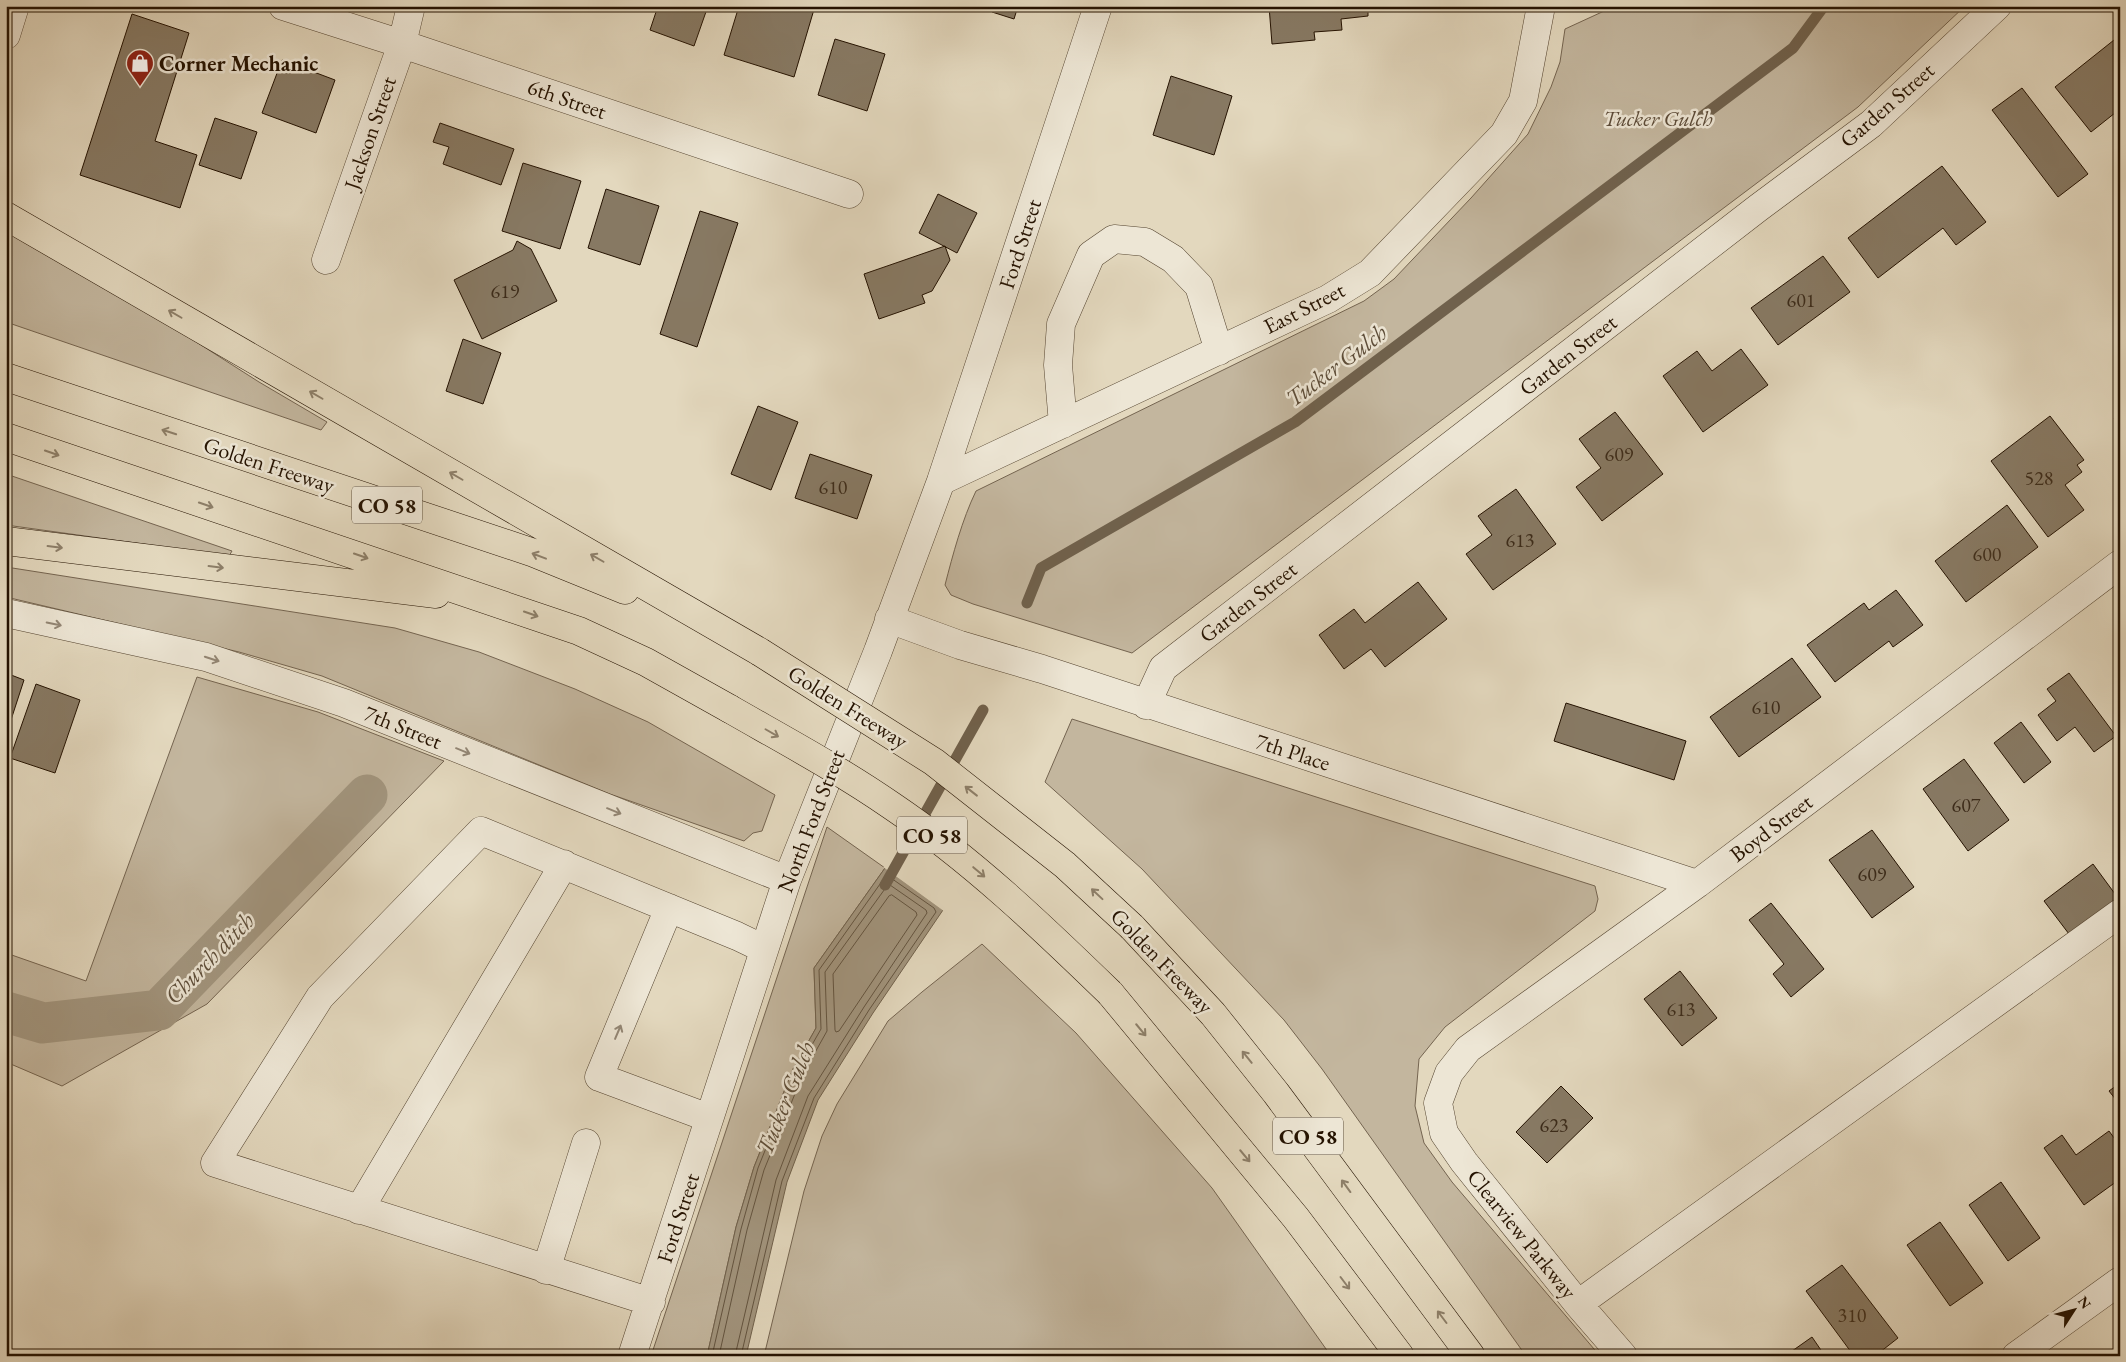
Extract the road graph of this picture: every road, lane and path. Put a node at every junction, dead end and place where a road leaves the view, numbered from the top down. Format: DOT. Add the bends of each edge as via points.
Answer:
graph roads {
  1 [pos="15,6"];
  2 [pos="283,6"];
  3 [pos="411,6"];
  4 [pos="1098,6"];
  5 [pos="1541,6"];
  6 [pos="1997,6"];
  7 [pos="6,35"];
  8 [pos="402,44"];
  9 [pos="849,194"];
  10 [pos="6,216"];
  11 [pos="326,260"];
  12 [pos="1219,351"];
  13 [pos="6,377"];
  14 [pos="1063,424"];
  15 [pos="6,437"];
  16 [pos="941,481"];
  17 [pos="6,541"];
  18 [pos="2120,564"];
  19 [pos="496,602"];
  20 [pos="6,613"];
  21 [pos="889,620"];
  22 [pos="760,652"];
  23 [pos="1146,705"];
  24 [pos="564,864"];
  25 [pos="787,880"];
  26 [pos="1697,884"];
  27 [pos="669,908"];
  28 [pos="2120,913"];
  29 [pos="764,949"];
  30 [pos="722,1079"];
  31 [pos="1438,1103"];
  32 [pos="709,1118"];
  33 [pos="586,1142"];
  34 [pos="359,1210"];
  35 [pos="546,1270"];
  36 [pos="2120,1281"];
  37 [pos="650,1302"];
  38 [pos="1578,1304"];
  39 [pos="632,1356"];
  40 [pos="1400,1356"];
  41 [pos="1471,1356"];
  42 [pos="1623,1356"];
  43 [pos="2016,1356"];
  1 -- 7 [label="street"];
  2 -- 8 [label="street, 6th Street"];
  3 -- 8 [label="street, Jackson Street"];
  4 -- 16 [label="street, Ford Street"];
  5 -- 12 [label="street, East Street" via="1523,101 1504,134 1370,273 1328,298"];
  6 -- 23 [label="street, Garden Street" via="1871,124 1162,668"];
  8 -- 9 [label="street, 6th Street"];
  8 -- 11 [label="street, Jackson Street"];
  22 -- 10 [label="highway, one-way"];
  12 -- 14 [label="street, East Street"];
  12 -- 14 [label="street" via="1199,286 1173,259 1145,242 1114,239 1091,255 1060,324 1058,365"];
  22 -- 13 [label="highway, Golden Freeway / CO 58, one-way" via="658,603 534,554"];
  14 -- 16 [label="street, East Street"];
  15 -- 19 [label="highway, CO 58, one-way"];
  16 -- 21 [label="street, North Ford Street"];
  17 -- 19 [label="highway, one-way"];
  18 -- 26 [label="street, Boyd Street"];
  19 -- 40 [label="highway, CO 58, one-way, bridge" via="579,631 646,662 810,755 892,806 964,859 1032,917 1110,993 1296,1218"];
  20 -- 25 [label="street, 7th Street, one-way" via="206,657 344,703"];
  21 -- 23 [label="street, 7th Place"];
  21 -- 25 [label="street, North Ford Street"];
  41 -- 22 [label="highway, Golden Freeway / CO 58, one-way, bridge" via="1276,1093 1212,1014 1132,927 1065,865 934,762"];
  23 -- 26 [label="street, 7th Place"];
  24 -- 27 [label="street"];
  24 -- 34 [label="street"];
  24 -- 34 [label="street" via="481,831 320,997 215,1163"];
  25 -- 29 [label="street, North Ford Street"];
  26 -- 31 [label="street, Boyd Street" via="1468,1049 1449,1073"];
  27 -- 29 [label="street"];
  32 -- 27 [label="street, one-way" via="599,1077"];
  28 -- 38 [label="street"];
  29 -- 30 [label="street, North Ford Street"];
  30 -- 32 [label="street, Ford Street"];
  31 -- 38 [label="street, Clearview Parkway" via="1444,1134"];
  32 -- 37 [label="street, Ford Street"];
  33 -- 35 [label="street"];
  34 -- 35 [label="street"];
  35 -- 37 [label="street"];
  36 -- 43 [label="street"];
  37 -- 39 [label="street, Ford Street"];
  38 -- 42 [label="street, Clearview Parkway"];
}
